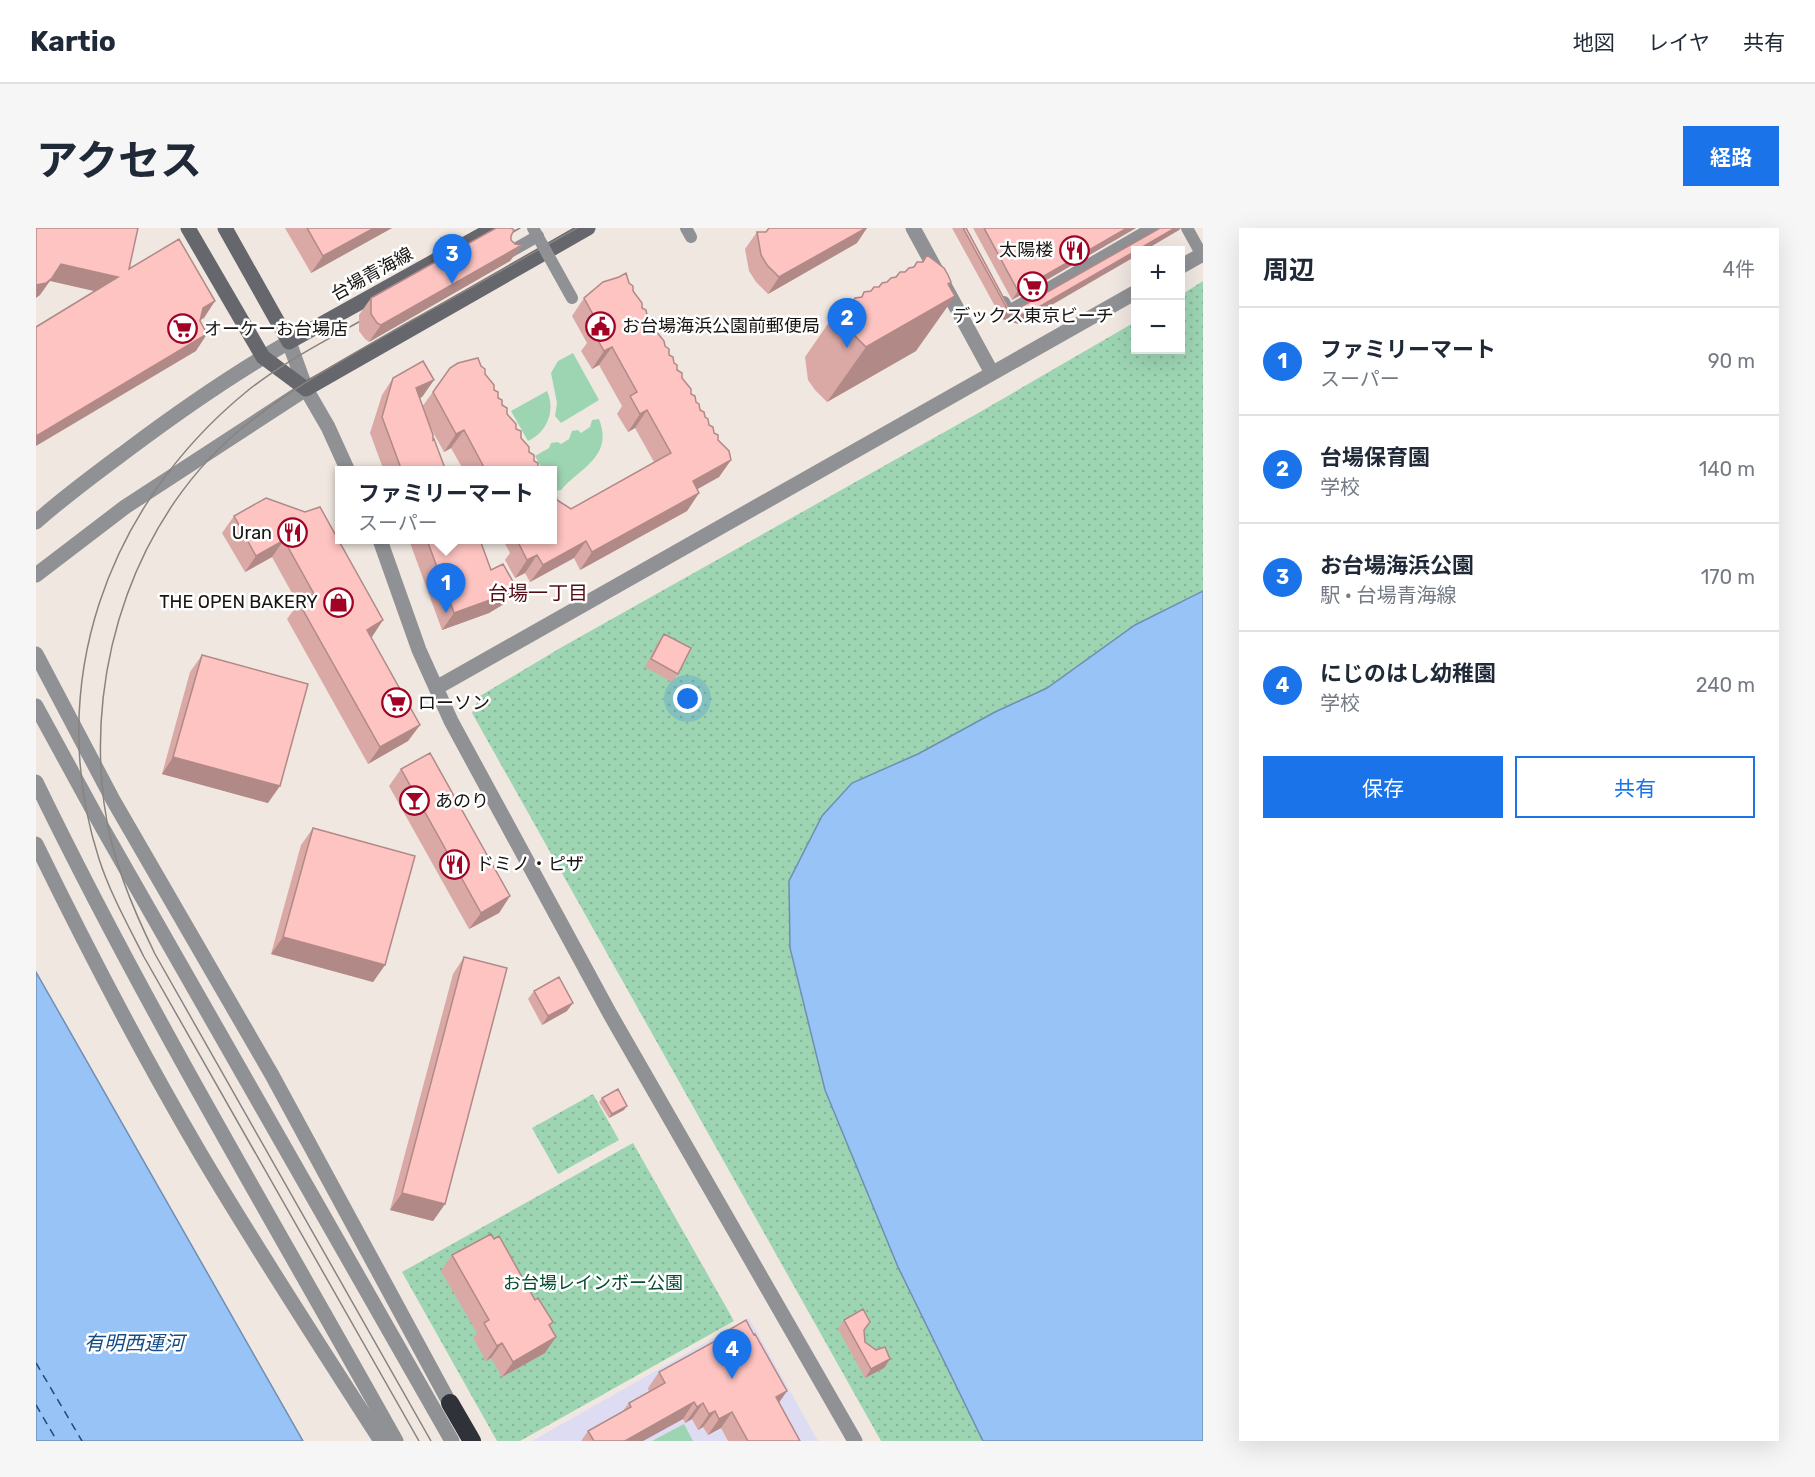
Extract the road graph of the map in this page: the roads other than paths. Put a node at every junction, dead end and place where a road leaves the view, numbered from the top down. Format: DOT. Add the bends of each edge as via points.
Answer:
graph roads {
  1 [pos="188,228"];
  2 [pos="225,228"];
  3 [pos="494,228"];
  4 [pos="588,228"];
  5 [pos="913,228"];
  6 [pos="1152,228"];
  7 [pos="1187,228"];
  8 [pos="536,232"];
  9 [pos="507,253"];
  10 [pos="1203,255"];
  11 [pos="1185,264"];
  12 [pos="998,290"];
  13 [pos="1131,295"];
  14 [pos="572,298"];
  15 [pos="289,342"];
  16 [pos="263,357"];
  17 [pos="992,373"];
  18 [pos="306,389"];
  19 [pos="346,466"];
  20 [pos="36,522"];
  21 [pos="381,544"];
  22 [pos="36,575"];
  23 [pos="36,654"];
  24 [pos="436,688"];
  25 [pos="36,706"];
  26 [pos="36,782"];
  27 [pos="36,844"];
  28 [pos="206,1007"];
  29 [pos="432,1370"];
  30 [pos="366,1403"];
  31 [pos="450,1403"];
  32 [pos="381,1441"];
  33 [pos="396,1441"];
  34 [pos="452,1441"];
  35 [pos="470,1441"];
  36 [pos="855,1441"];
  1 -- 16 [label="main road"];
  2 -- 15 [label="main road"];
  3 -- 15 [label="main road, 台場青海線"];
  4 -- 18 [label="main road"];
  5 -- 17 [label="street"];
  6 -- 12 [label="street" via="1010,311"];
  7 -- 10 [label="street, bridge"];
  8 -- 9 [label="street"];
  8 -- 14 [label="street, bridge"];
  10 -- 11 [label="street"];
  13 -- 17 [label="street"];
  15 -- 16 [label="street"];
  15 -- 18 [label="street"];
  16 -- 18 [label="main road"];
  16 -- 20 [label="street" via="165,422"];
  17 -- 24 [label="street"];
  18 -- 19 [label="street"];
  18 -- 22 [label="street" via="125,507"];
  21 -- 24 [label="street"];
  23 -- 29 [label="street" via="113,800 272,1075"];
  24 -- 36 [label="street" via="610,1014"];
  25 -- 28 [label="street"];
  26 -- 30 [label="street" via="140,986"];
  27 -- 30 [label="street" via="111,992 200,1152"];
  28 -- 29 [label="street"];
  28 -- 34 [label="street"];
  29 -- 31 [label="street"];
  30 -- 32 [label="street"];
  30 -- 33 [label="street"];
  31 -- 35 [label="highway"];
}
